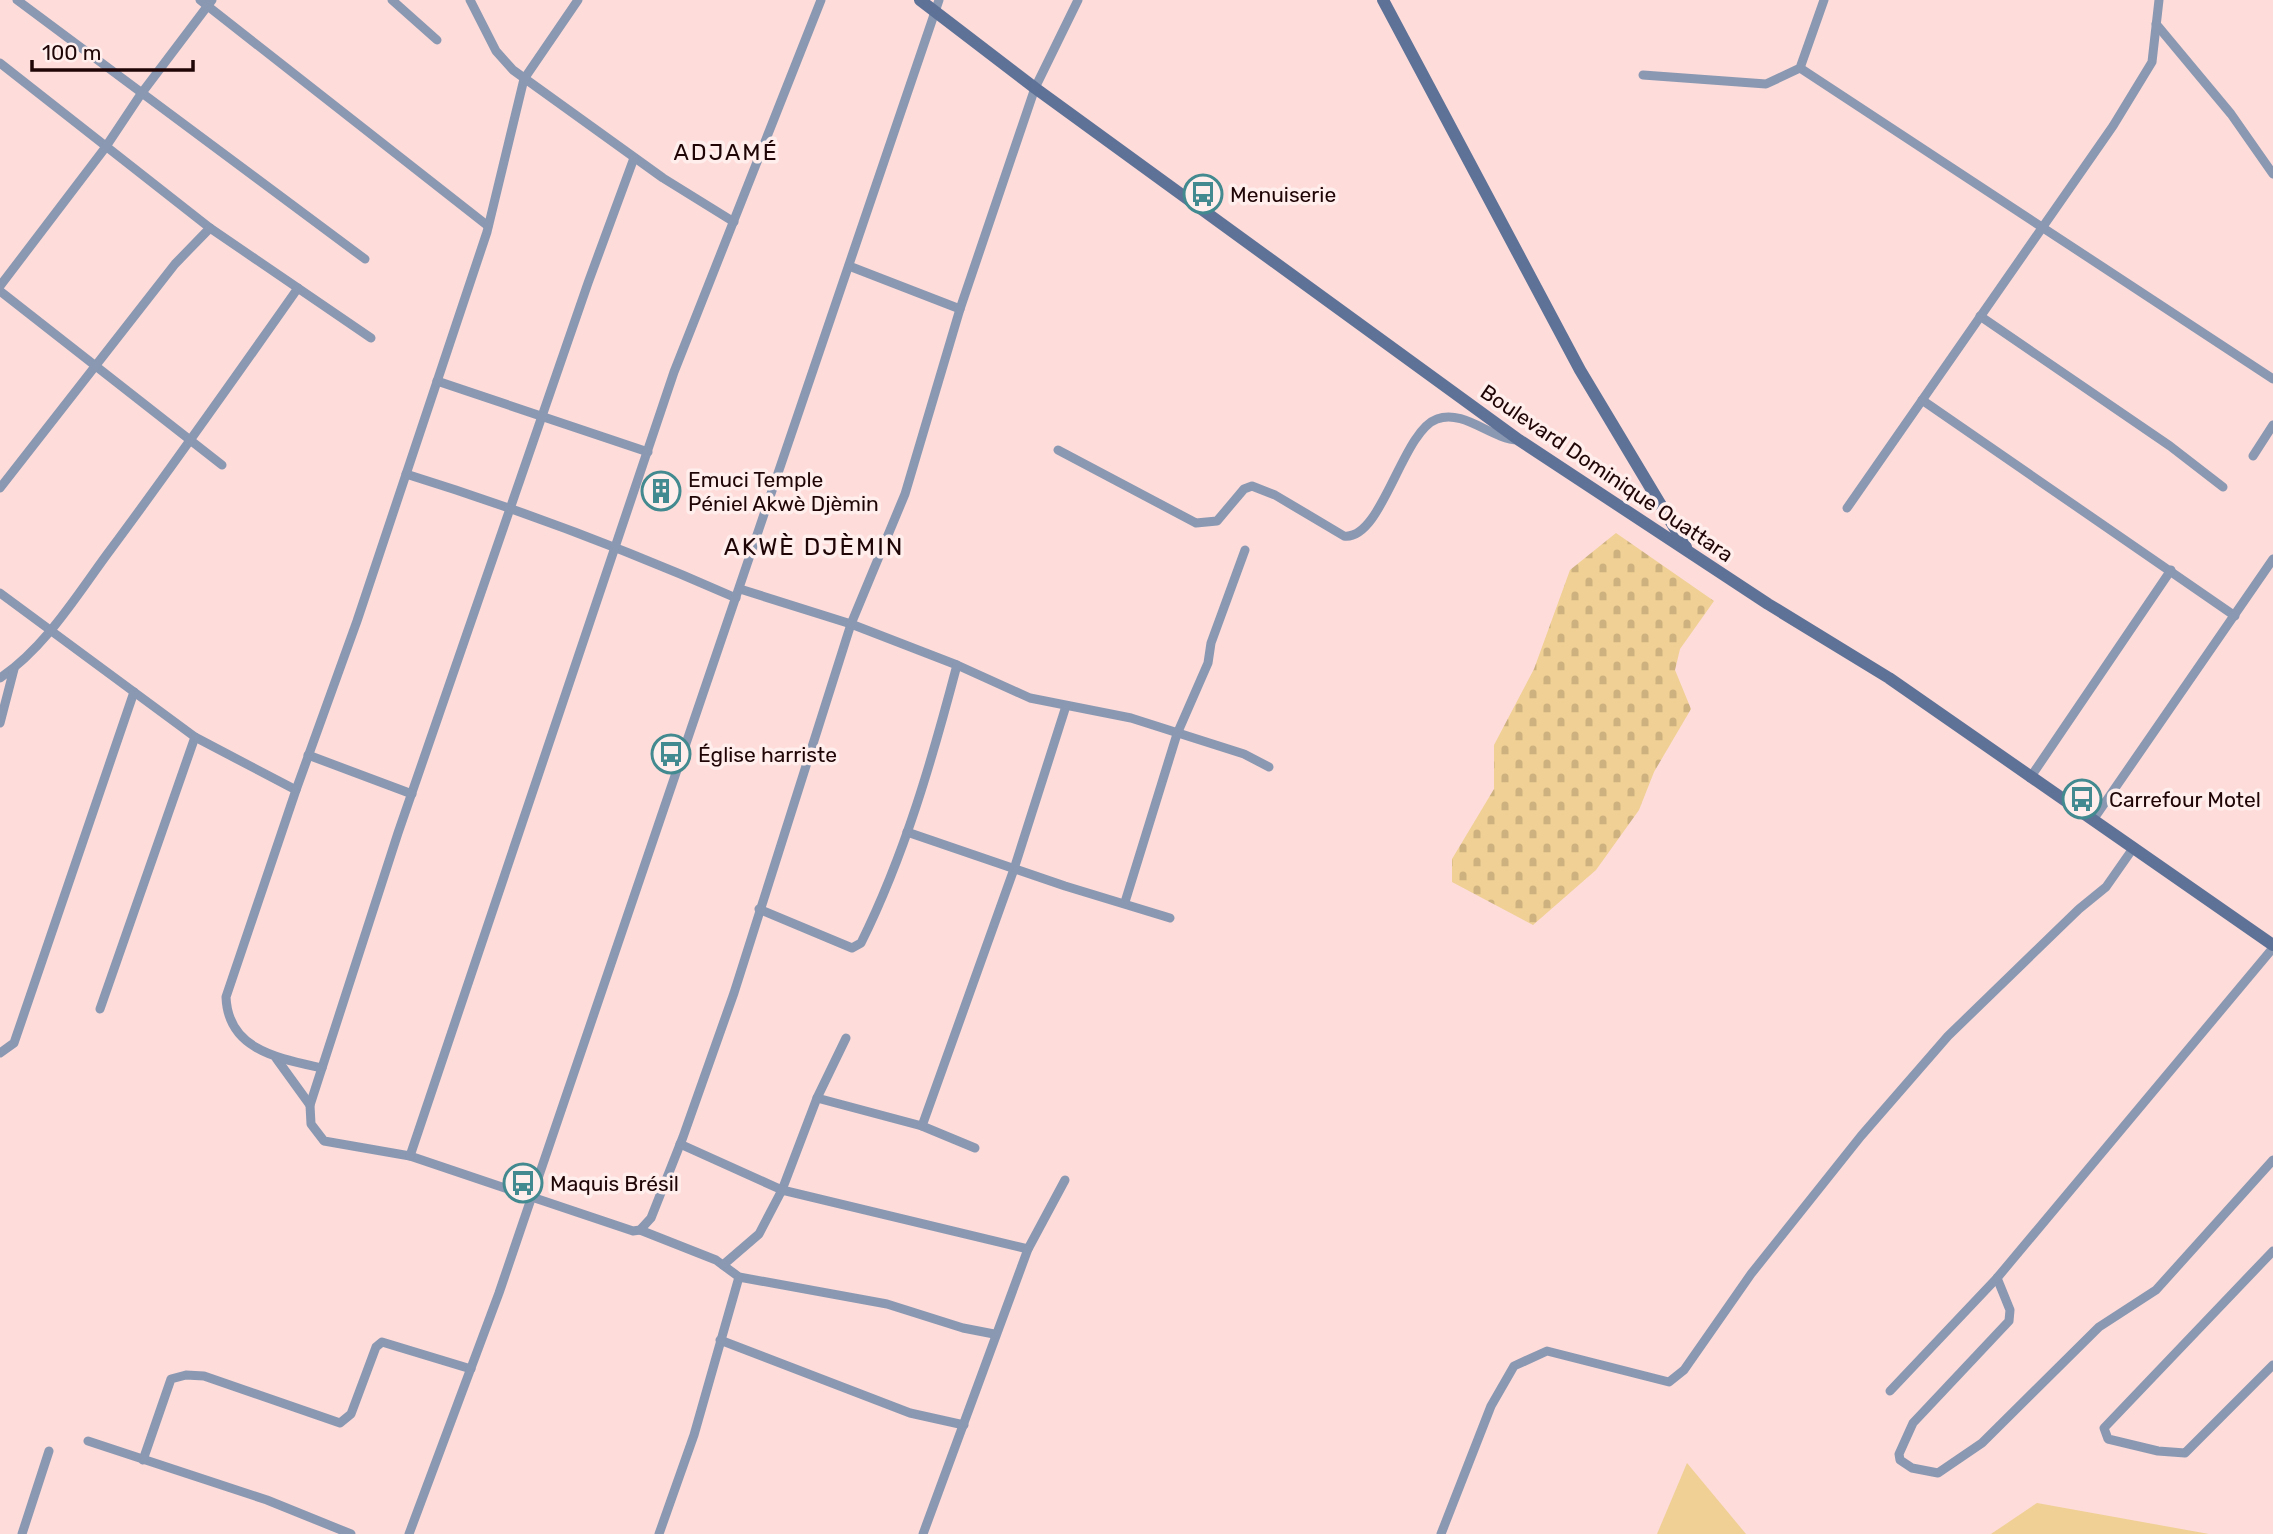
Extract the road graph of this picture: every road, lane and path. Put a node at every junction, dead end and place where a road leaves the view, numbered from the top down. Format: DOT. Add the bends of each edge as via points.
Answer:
graph roads {
  1 [pos="18,0"];
  2 [pos="392,0"];
  3 [pos="470,0"];
  4 [pos="578,0"];
  5 [pos="821,0"];
  6 [pos="920,0"];
  7 [pos="1078,0"];
  8 [pos="1384,0"];
  9 [pos="1824,0"];
  10 [pos="2159,0"];
  11 [pos="206,2"];
  12 [pos="937,6"];
  13 [pos="2156,24"];
  14 [pos="437,40"];
  15 [pos="0,63"];
  16 [pos="1800,68"];
  17 [pos="1643,75"];
  18 [pos="524,79"];
  19 [pos="1035,88"];
  20 [pos="141,94"];
  21 [pos="105,148"];
  22 [pos="634,158"];
  23 [pos="2273,174"];
  24 [pos="734,222"];
  25 [pos="488,226"];
  26 [pos="2043,227"];
  27 [pos="211,228"];
  28 [pos="365,259"];
  29 [pos="849,266"];
  30 [pos="298,288"];
  31 [pos="0,289"];
  32 [pos="960,309"];
  33 [pos="1980,316"];
  34 [pos="370,338"];
  35 [pos="95,368"];
  36 [pos="2273,379"];
  37 [pos="437,381"];
  38 [pos="1922,400"];
  39 [pos="543,415"];
  40 [pos="2273,425"];
  41 [pos="1519,440"];
  42 [pos="191,441"];
  43 [pos="1058,450"];
  44 [pos="648,452"];
  45 [pos="2252,456"];
  46 [pos="222,465"];
  47 [pos="406,474"];
  48 [pos="2223,487"];
  49 [pos="0,488"];
  50 [pos="512,507"];
  51 [pos="1847,508"];
  52 [pos="617,546"];
  53 [pos="1688,550"];
  54 [pos="1245,551"];
  55 [pos="2273,559"];
  56 [pos="2171,570"];
  57 [pos="0,593"];
  58 [pos="738,593"];
  59 [pos="2235,616"];
  60 [pos="851,624"];
  61 [pos="50,631"];
  62 [pos="957,665"];
  63 [pos="13,668"];
  64 [pos="0,678"];
  65 [pos="134,692"];
  66 [pos="1066,706"];
  67 [pos="0,723"];
  68 [pos="1177,734"];
  69 [pos="195,737"];
  70 [pos="308,755"];
  71 [pos="1269,767"];
  72 [pos="2031,778"];
  73 [pos="296,790"];
  74 [pos="412,794"];
  75 [pos="2092,820"];
  76 [pos="907,832"];
  77 [pos="2134,847"];
  78 [pos="1014,869"];
  79 [pos="1125,902"];
  80 [pos="759,909"];
  81 [pos="1170,918"];
  82 [pos="2273,946"];
  83 [pos="100,1009"];
  84 [pos="846,1038"];
  85 [pos="0,1053"];
  86 [pos="276,1058"];
  87 [pos="322,1068"];
  88 [pos="817,1098"];
  89 [pos="310,1104"];
  90 [pos="922,1126"];
  91 [pos="680,1144"];
  92 [pos="975,1148"];
  93 [pos="410,1156"];
  94 [pos="2273,1160"];
  95 [pos="1065,1180"];
  96 [pos="782,1190"];
  97 [pos="531,1195"];
  98 [pos="640,1230"];
  99 [pos="1028,1249"];
  100 [pos="2273,1251"];
  101 [pos="723,1265"];
  102 [pos="738,1277"];
  103 [pos="1997,1278"];
  104 [pos="994,1334"];
  105 [pos="720,1340"];
  106 [pos="2273,1365"];
  107 [pos="471,1369"];
  108 [pos="1890,1391"];
  109 [pos="964,1425"];
  110 [pos="88,1441"];
  111 [pos="49,1451"];
  112 [pos="143,1460"];
  113 [pos="22,1534"];
  114 [pos="351,1534"];
  115 [pos="409,1534"];
  116 [pos="659,1534"];
  117 [pos="923,1534"];
  118 [pos="1441,1534"];
  1 -- 20 [label="street"];
  2 -- 14 [label="street"];
  3 -- 18 [label="street" via="496,51"];
  4 -- 18 [label="street"];
  5 -- 24 [label="street"];
  6 -- 12 [label="street, Boulevard Dominique Ouattara"];
  7 -- 19 [label="street"];
  8 -- 53 [label="street" via="1580,370"];
  9 -- 16 [label="street"];
  10 -- 13 [label="street"];
  11 -- 20 [label="street"];
  11 -- 25 [label="street"];
  12 -- 19 [label="street, Boulevard Dominique Ouattara"];
  12 -- 29 [label="street"];
  13 -- 23 [label="street" via="2231,114"];
  13 -- 26 [label="street" via="2152,62"];
  15 -- 21 [label="street"];
  16 -- 17 [label="street" via="1766,84"];
  16 -- 26 [label="street"];
  18 -- 22 [label="street"];
  18 -- 25 [label="street"];
  19 -- 32 [label="street"];
  19 -- 41 [label="street, Boulevard Dominique Ouattara"];
  20 -- 21 [label="street"];
  20 -- 28 [label="street"];
  21 -- 27 [label="street"];
  21 -- 31 [label="street"];
  22 -- 24 [label="street"];
  22 -- 39 [label="street"];
  24 -- 44 [label="street" via="674,372"];
  25 -- 37 [label="street"];
  26 -- 33 [label="street"];
  26 -- 36 [label="street"];
  27 -- 30 [label="street"];
  27 -- 35 [label="street" via="175,264"];
  29 -- 32 [label="street"];
  29 -- 58 [label="street"];
  30 -- 34 [label="street"];
  30 -- 42 [label="street"];
  31 -- 35 [label="street"];
  32 -- 60 [label="street" via="905,494"];
  33 -- 38 [label="street"];
  33 -- 48 [label="street"];
  35 -- 42 [label="street"];
  35 -- 49 [label="street"];
  37 -- 39 [label="street"];
  37 -- 47 [label="street"];
  38 -- 51 [label="street"];
  38 -- 56 [label="street"];
  39 -- 44 [label="street"];
  39 -- 50 [label="street"];
  40 -- 45 [label="street"];
  41 -- 43 [label="street" via="1504,440 1453,418 1437,418 1424,426 1383,499 1360,533 1352,537 1252,486 1244,489 1217,521 1196,523"];
  41 -- 53 [label="street, Boulevard Dominique Ouattara"];
  42 -- 46 [label="street"];
  42 -- 61 [label="street"];
  44 -- 52 [label="street"];
  47 -- 50 [label="street"];
  47 -- 70 [label="street"];
  50 -- 52 [label="street"];
  50 -- 74 [label="street"];
  52 -- 58 [label="street"];
  52 -- 93 [label="street"];
  53 -- 72 [label="street, Boulevard Dominique Ouattara" via="1889,678"];
  54 -- 68 [label="street" via="1210,643 1208,663"];
  55 -- 59 [label="street"];
  56 -- 59 [label="street"];
  56 -- 72 [label="street"];
  57 -- 61 [label="street"];
  58 -- 60 [label="street"];
  58 -- 97 [label="street"];
  59 -- 75 [label="street"];
  60 -- 62 [label="street"];
  60 -- 80 [label="street"];
  61 -- 63 [label="street"];
  61 -- 65 [label="street"];
  62 -- 66 [label="street" via="1030,698"];
  62 -- 76 [label="street"];
  63 -- 64 [label="street"];
  63 -- 67 [label="street"];
  65 -- 69 [label="street"];
  65 -- 85 [label="street" via="14,1043"];
  66 -- 68 [label="street" via="1131,718"];
  66 -- 78 [label="street"];
  68 -- 71 [label="street" via="1244,754"];
  68 -- 79 [label="street"];
  69 -- 73 [label="street"];
  69 -- 83 [label="street"];
  70 -- 73 [label="street"];
  70 -- 74 [label="street"];
  72 -- 75 [label="street, Boulevard Dominique Ouattara"];
  73 -- 86 [label="street" via="226,997 233,1029"];
  74 -- 87 [label="street"];
  75 -- 77 [label="street, Boulevard Dominique Ouattara"];
  76 -- 78 [label="street"];
  76 -- 80 [label="street" via="869,927 861,943 852,948"];
  77 -- 82 [label="street, Boulevard Dominique Ouattara"];
  77 -- 118 [label="street" via="2106,887 1948,1037 1861,1136 1751,1274 1684,1370 1669,1382 1548,1351 1514,1366 1491,1406"];
  78 -- 79 [label="street"];
  78 -- 90 [label="street"];
  79 -- 81 [label="street"];
  80 -- 91 [label="street"];
  82 -- 103 [label="street"];
  84 -- 88 [label="street"];
  86 -- 87 [label="street"];
  86 -- 89 [label="street"];
  87 -- 89 [label="street"];
  88 -- 90 [label="street"];
  88 -- 96 [label="street"];
  89 -- 93 [label="street" via="311,1124 324,1141"];
  90 -- 92 [label="street"];
  91 -- 96 [label="street"];
  91 -- 98 [label="street" via="651,1217"];
  93 -- 97 [label="street"];
  94 -- 103 [label="street" via="2156,1290 2099,1327 1982,1443 1938,1473 1912,1468 1899,1454 1913,1423 2009,1321 2010,1310"];
  95 -- 99 [label="street"];
  96 -- 99 [label="street"];
  96 -- 101 [label="street" via="759,1234"];
  97 -- 98 [label="street"];
  97 -- 107 [label="street"];
  98 -- 101 [label="street"];
  99 -- 104 [label="street"];
  100 -- 106 [label="street" via="2104,1429 2108,1439 2185,1453"];
  101 -- 102 [label="street"];
  102 -- 104 [label="street" via="887,1304"];
  102 -- 105 [label="street"];
  103 -- 108 [label="street"];
  104 -- 109 [label="street"];
  105 -- 109 [label="street" via="910,1413"];
  105 -- 116 [label="street" via="694,1435"];
  107 -- 112 [label="street" via="382,1342 376,1347 351,1414 340,1423 204,1376 171,1378"];
  107 -- 115 [label="street"];
  109 -- 117 [label="street"];
  110 -- 112 [label="street"];
  111 -- 113 [label="street"];
  112 -- 114 [label="street" via="267,1500"];
}
